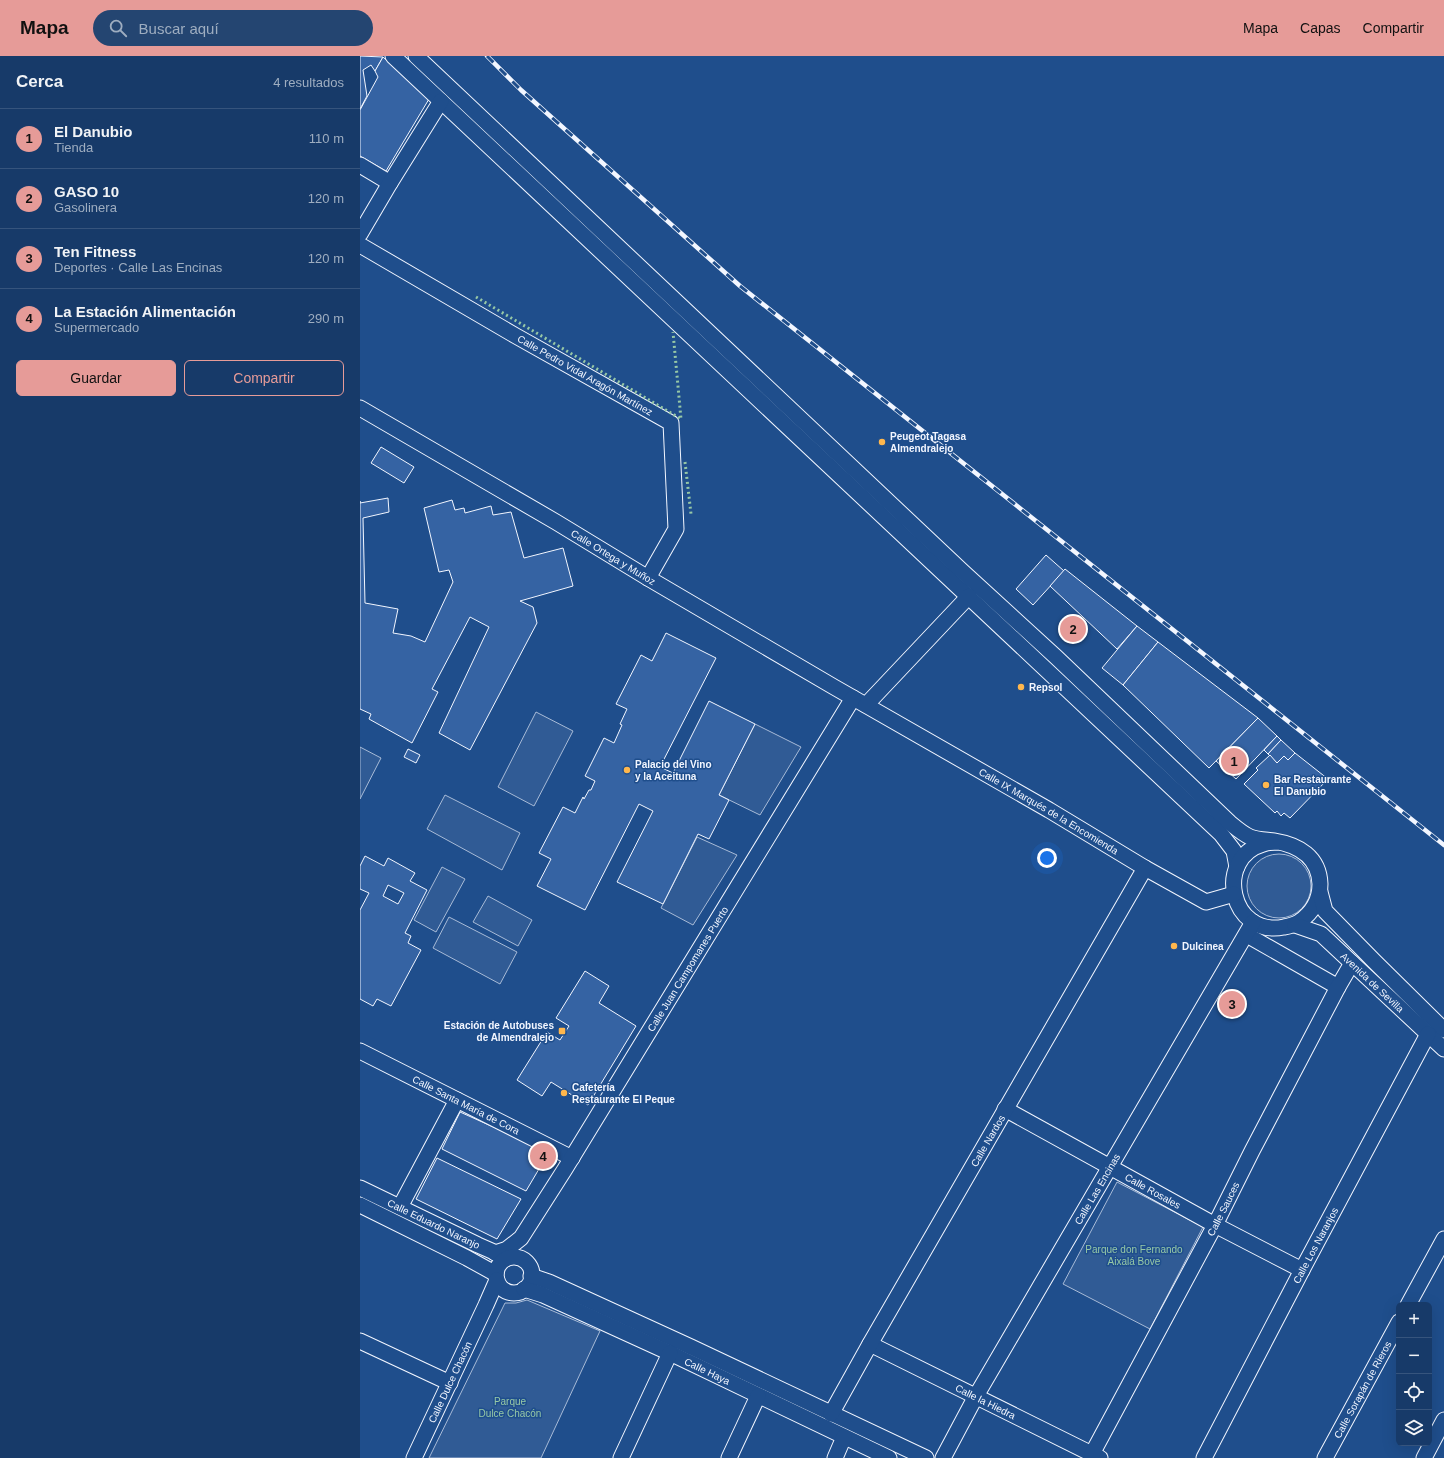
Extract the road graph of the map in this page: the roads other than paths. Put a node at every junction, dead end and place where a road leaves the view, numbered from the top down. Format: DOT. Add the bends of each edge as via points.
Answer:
graph roads {
  1 [pos="394,56"];
  2 [pos="416,56"];
  3 [pos="441,101"];
  4 [pos="360,165"];
  5 [pos="390,182"];
  6 [pos="360,234"];
  7 [pos="360,245"];
  8 [pos="360,408"];
  9 [pos="648,578"];
  10 [pos="968,596"];
  11 [pos="853,698"];
  12 [pos="866,706"];
  13 [pos="1279,842"];
  14 [pos="1237,867"];
  15 [pos="1145,868"];
  16 [pos="1320,892"];
  17 [pos="1234,894"];
  18 [pos="1295,925"];
  19 [pos="1250,928"];
  20 [pos="1352,963"];
  21 [pos="1338,987"];
  22 [pos="1444,1030"];
  23 [pos="1428,1034"];
  24 [pos="1444,1049"];
  25 [pos="360,1051"];
  26 [pos="456,1100"];
  27 [pos="1005,1109"];
  28 [pos="572,1158"];
  29 [pos="1110,1168"];
  30 [pos="360,1188"];
  31 [pos="360,1205"];
  32 [pos="400,1207"];
  33 [pos="1215,1225"];
  34 [pos="521,1238"];
  35 [pos="1444,1239"];
  36 [pos="502,1256"];
  37 [pos="526,1262"];
  38 [pos="1302,1270"];
  39 [pos="531,1276"];
  40 [pos="496,1277"];
  41 [pos="524,1289"];
  42 [pos="508,1292"];
  43 [pos="1410,1302"];
  44 [pos="486,1306"];
  45 [pos="1396,1328"];
  46 [pos="360,1342"];
  47 [pos="870,1344"];
  48 [pos="670,1353"];
  49 [pos="450,1383"];
  50 [pos="758,1396"];
  51 [pos="976,1396"];
  52 [pos="831,1414"];
  53 [pos="1444,1420"];
  54 [pos="844,1437"];
  55 [pos="1096,1456"];
  56 [pos="414,1458"];
  57 [pos="621,1458"];
  58 [pos="730,1458"];
  59 [pos="835,1458"];
  60 [pos="889,1458"];
  61 [pos="926,1458"];
  62 [pos="943,1458"];
  63 [pos="1204,1458"];
  64 [pos="1325,1458"];
  65 [pos="1424,1458"];
  1 -- 3 [label="street"];
  2 -- 13 [label="street" via="1230,823 1251,838"];
  3 -- 5 [label="street"];
  3 -- 10 [label="street"];
  4 -- 5 [label="street"];
  5 -- 6 [label="street"];
  7 -- 9 [label="street, Calle Pedro Vidal Aragón Martínez" via="671,423 676,529"];
  8 -- 9 [label="street, Calle Ortega y Muñoz"];
  9 -- 11 [label="street, Calle Ortega y Muñoz"];
  10 -- 12 [label="street"];
  10 -- 14 [label="street" via="1221,834 1234,851"];
  11 -- 12 [label="street, Calle Ortega y Muñoz"];
  11 -- 28 [label="street, Calle Juan Campomanes Puerto"];
  12 -- 15 [label="street, Calle IX Marqués de la Encomienda"];
  13 -- 14 [label="street" via="1253,848"];
  13 -- 16 [label="street" via="1297,847 1309,856 1320,877"];
  14 -- 17 [label="street"];
  15 -- 17 [label="street, Calle IX Marqués de la Encomienda" via="1206,902"];
  15 -- 27 [label="street, Calle Nardos"];
  16 -- 18 [label="street" via="1315,907 1308,916"];
  16 -- 22 [label="street, Avenida de Sevilla" via="1325,911"];
  17 -- 19 [label="street"];
  18 -- 19 [label="street" via="1275,929 1260,926"];
  18 -- 20 [label="street, Avenida de Sevilla" via="1321,934"];
  19 -- 21 [label="street"];
  19 -- 29 [label="street, Calle Las Encinas"];
  20 -- 21 [label="street, Calle Sauces"];
  20 -- 23 [label="street, Avenida de Sevilla"];
  21 -- 33 [label="street, Calle Sauces"];
  23 -- 24 [label="street, Avenida de Sevilla"];
  23 -- 38 [label="street, Calle Los Naranjos"];
  25 -- 26 [label="street, Calle Santa María de Cora"];
  26 -- 28 [label="street, Calle Santa María de Cora"];
  26 -- 32 [label="street"];
  27 -- 29 [label="street, Calle Rosales"];
  27 -- 47 [label="street, Calle Nardos"];
  28 -- 34 [label="street, Calle Juan Campomanes Puerto"];
  29 -- 33 [label="street, Calle Rosales"];
  29 -- 51 [label="street, Calle Las Encinas"];
  30 -- 32 [label="street, Calle Eduardo Naranjo"];
  31 -- 40 [label="street, Calle Eduardo Naranjo" via="468,1258"];
  32 -- 36 [label="street, Calle Eduardo Naranjo"];
  33 -- 38 [label="street, Calle Rosales"];
  33 -- 55 [label="street, Calle Sauces"];
  34 -- 36 [label="street, Calle Juan Campomanes Puerto"];
  34 -- 37 [label="street"];
  35 -- 43 [label="street"];
  36 -- 37 [label="street" via="519,1257"];
  36 -- 40 [label="street"];
  37 -- 39 [label="street" via="531,1269"];
  38 -- 63 [label="street, Calle Los Naranjos"];
  39 -- 41 [label="street" via="529,1284"];
  39 -- 52 [label="street" via="670,1337"];
  40 -- 42 [label="street" via="499,1285"];
  40 -- 44 [label="street, Calle Dulce Chacón"];
  41 -- 42 [label="street" via="514,1293"];
  41 -- 48 [label="street, Calle Haya" via="543,1295"];
  42 -- 44 [label="street, Calle Dulce Chacón" via="497,1294"];
  44 -- 49 [label="street, Calle Dulce Chacón"];
  45 -- 64 [label="street, Calle Sorapán de Rieros"];
  46 -- 49 [label="street"];
  47 -- 51 [label="street, Calle la Hiedra"];
  47 -- 52 [label="street, Calle Nardos"];
  48 -- 50 [label="street, Calle Haya"];
  48 -- 57 [label="street"];
  49 -- 56 [label="street, Calle Dulce Chacón"];
  50 -- 54 [label="street, Calle Haya"];
  50 -- 58 [label="street"];
  51 -- 55 [label="street, Calle la Hiedra"];
  51 -- 62 [label="street, Calle Las Encinas"];
  52 -- 61 [label="street"];
  53 -- 65 [label="street"];
  54 -- 59 [label="street"];
  54 -- 60 [label="street, Calle Haya"];
}
